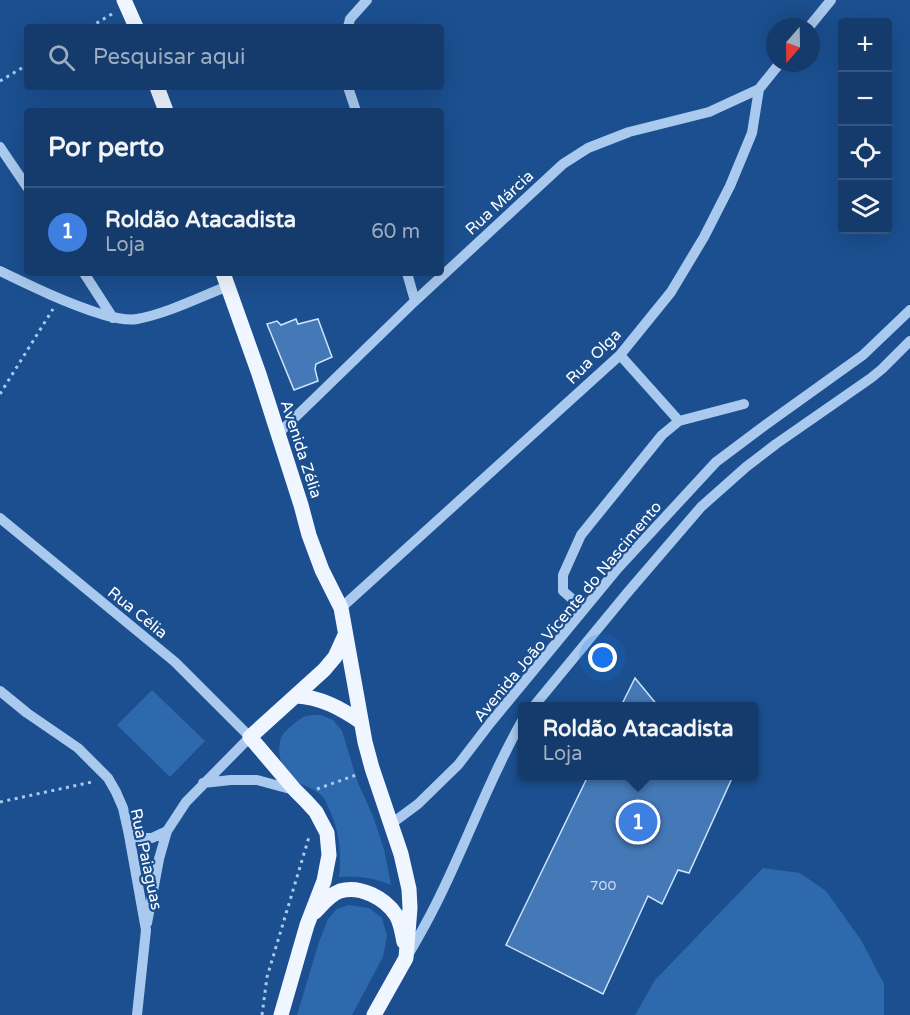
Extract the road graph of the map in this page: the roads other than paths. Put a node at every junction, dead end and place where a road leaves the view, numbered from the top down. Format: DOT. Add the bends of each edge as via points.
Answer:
graph roads {
  1 [pos="367,0"];
  2 [pos="831,0"];
  3 [pos="125,2"];
  4 [pos="816,18"];
  5 [pos="135,24"];
  6 [pos="349,24"];
  7 [pos="773,72"];
  8 [pos="759,89"];
  9 [pos="158,90"];
  10 [pos="349,90"];
  11 [pos="165,108"];
  12 [pos="355,108"];
  13 [pos="0,147"];
  14 [pos="24,183"];
  15 [pos="0,272"];
  16 [pos="444,274"];
  17 [pos="86,276"];
  18 [pos="408,276"];
  19 [pos="442,276"];
  20 [pos="225,280"];
  21 [pos="415,301"];
  22 [pos="910,310"];
  23 [pos="113,318"];
  24 [pos="910,341"];
  25 [pos="620,355"];
  26 [pos="744,404"];
  27 [pos="679,421"];
  28 [pos="278,434"];
  29 [pos="0,518"];
  30 [pos="340,609"];
  31 [pos="585,609"];
  32 [pos="345,635"];
  33 [pos="0,691"];
  34 [pos="296,696"];
  35 [pos="537,702"];
  36 [pos="361,722"];
  37 [pos="518,729"];
  38 [pos="250,737"];
  39 [pos="202,783"];
  40 [pos="295,790"];
  41 [pos="391,824"];
  42 [pos="167,831"];
  43 [pos="129,835"];
  44 [pos="308,925"];
  45 [pos="146,930"];
  46 [pos="406,958"];
  47 [pos="136,1015"];
  48 [pos="281,1015"];
  49 [pos="374,1015"];
  1 -- 6 [label="street"];
  2 -- 4 [label="street"];
  3 -- 5 [label="main road"];
  7 -- 8 [label="street, Rua Olga"];
  8 -- 16 [label="street, Rua Márcia" via="709,112 629,132 588,148 563,164"];
  8 -- 25 [label="street, Rua Olga" via="752,133 704,237 670,291"];
  9 -- 11 [label="main road"];
  10 -- 12 [label="street"];
  13 -- 14 [label="street"];
  15 -- 23 [label="street"];
  17 -- 23 [label="street"];
  18 -- 21 [label="street"];
  19 -- 21 [label="street, Rua Márcia"];
  20 -- 23 [label="street" via="156,315 135,320"];
  20 -- 28 [label="main road, Avenida Zélia"];
  21 -- 28 [label="street, Rua Márcia"];
  22 -- 31 [label="street, Avenida João Vicente do Nascimento" via="863,356 716,462"];
  24 -- 35 [label="street, Avenida João Vicente do Nascimento" via="882,369 768,450 701,507"];
  25 -- 27 [label="street"];
  25 -- 30 [label="street, Rua Olga"];
  26 -- 27 [label="street"];
  27 -- 31 [label="street" via="662,435 581,535 563,575 563,591"];
  28 -- 30 [label="main road, Avenida Zélia" via="309,535"];
  29 -- 38 [label="street, Rua Célia" via="175,662"];
  30 -- 32 [label="main road, Avenida Zélia"];
  31 -- 41 [label="street, Avenida João Vicente do Nascimento" via="458,765"];
  32 -- 34 [label="main road" via="335,657"];
  32 -- 36 [label="main road, Avenida Zélia"];
  33 -- 43 [label="street, Rua Paiaguas" via="78,748 108,778 123,808"];
  34 -- 36 [label="main road" via="334,706"];
  34 -- 38 [label="main road"];
  36 -- 41 [label="main road"];
  37 -- 46 [label="street" via="437,903"];
  38 -- 39 [label="street"];
  38 -- 40 [label="main road"];
  39 -- 40 [label="street" via="257,780"];
  39 -- 42 [label="street"];
  40 -- 44 [label="main road" via="316,812 327,833 329,855 324,880"];
  41 -- 46 [label="main road" via="409,889"];
  42 -- 43 [label="street" via="152,838"];
  42 -- 45 [label="street"];
  43 -- 45 [label="street, Rua Paiaguas"];
  44 -- 46 [label="main road" via="329,898 340,891 360,890 378,898 396,915"];
  44 -- 48 [label="main road"];
  45 -- 47 [label="street, Rua Paiaguas"];
  46 -- 49 [label="main road"];
}
